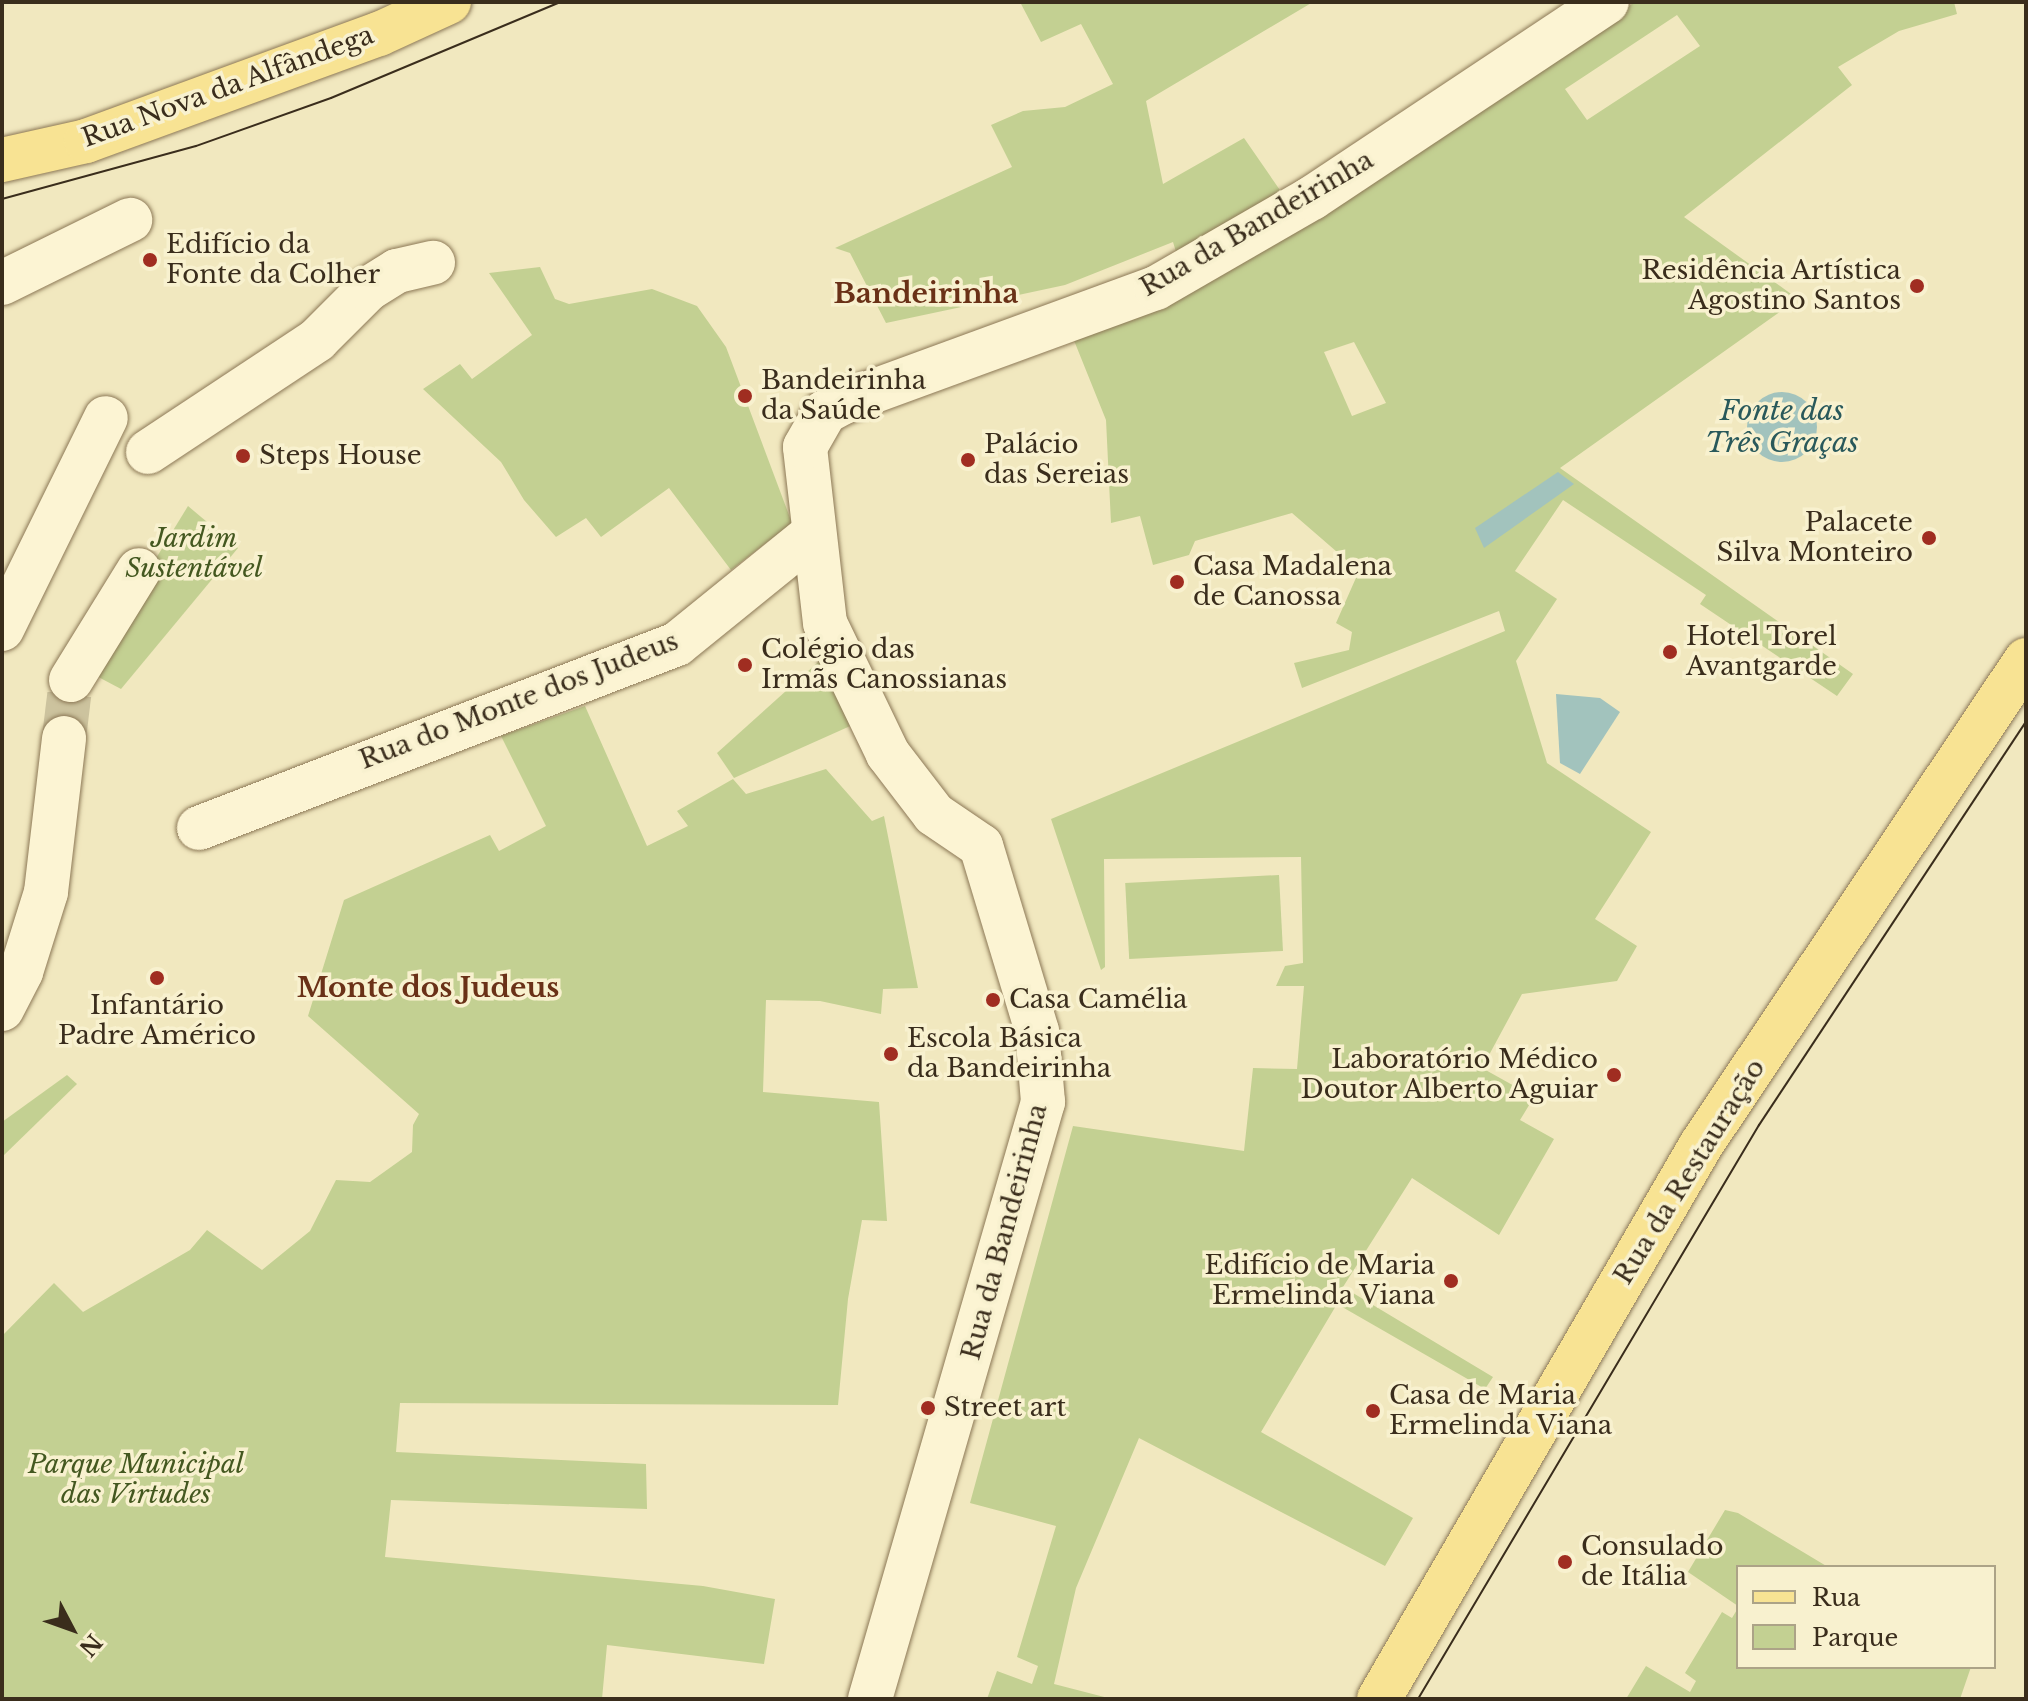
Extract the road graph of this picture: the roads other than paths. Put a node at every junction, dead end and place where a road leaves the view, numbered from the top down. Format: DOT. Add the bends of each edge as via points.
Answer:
graph roads {
  1 [pos="449,2"];
  2 [pos="1607,2"];
  3 [pos="2,160"];
  4 [pos="130,220"];
  5 [pos="433,263"];
  6 [pos="4,285"];
  7 [pos="106,418"];
  8 [pos="148,452"];
  9 [pos="814,533"];
  10 [pos="139,570"];
  11 [pos="2,629"];
  12 [pos="2026,660"];
  13 [pos="71,680"];
  14 [pos="64,738"];
  15 [pos="199,828"];
  16 [pos="2,1009"];
  17 [pos="870,1699"];
  18 [pos="1379,1699"];
  1 -- 3 [label="main road, Rua Nova da Alfândega" via="379,34 101,136"];
  2 -- 9 [label="street, Rua da Bandeirinha" via="1312,198 1156,288 825,412 805,447"];
  4 -- 6 [label="street"];
  5 -- 8 [label="street" via="397,271 368,289 317,340"];
  7 -- 11 [label="street"];
  9 -- 15 [label="street, Rua do Monte dos Judeus" via="677,644"];
  9 -- 17 [label="street, Rua da Bandeirinha" via="825,623 888,754 934,814 981,846 1037,1031 1043,1102"];
  10 -- 13 [label="street"];
  12 -- 18 [label="main road, Rua da Restauração" via="1701,1145"];
  14 -- 16 [label="street" via="46,892 21,972"];
}
